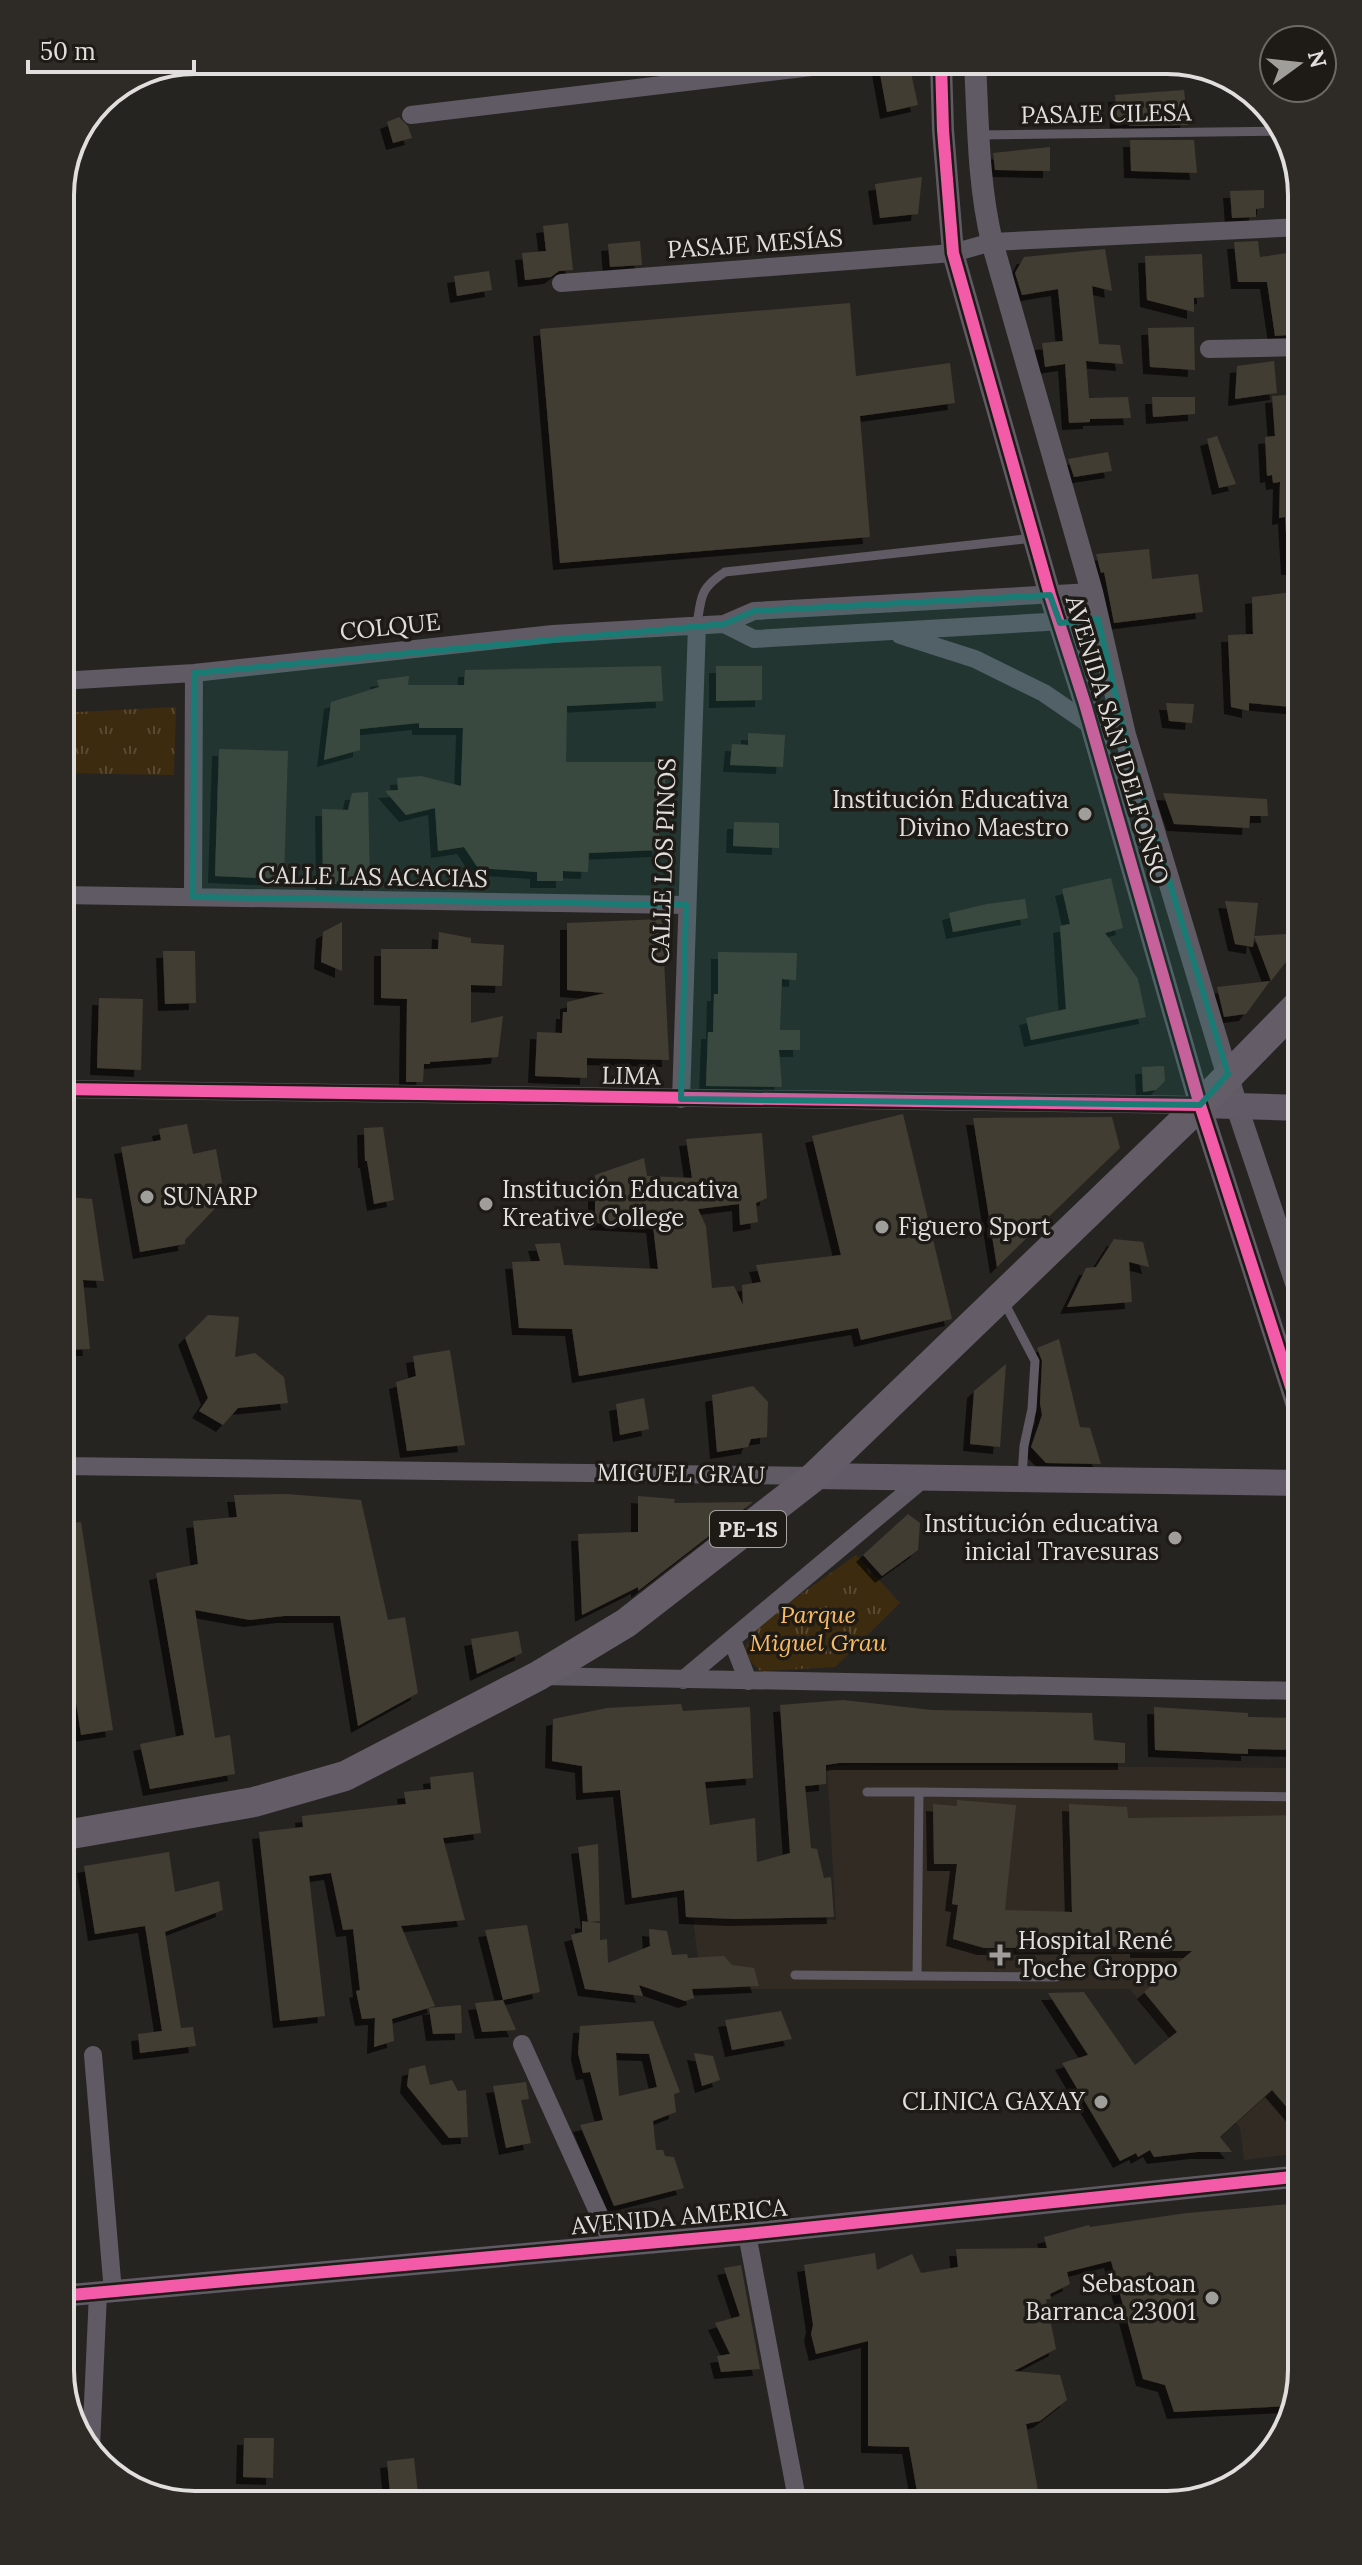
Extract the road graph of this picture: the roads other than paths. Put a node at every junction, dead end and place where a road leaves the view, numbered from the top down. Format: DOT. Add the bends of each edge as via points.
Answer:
graph roads {
  1 [pos="753,74"];
  2 [pos="941,74"];
  3 [pos="976,74"];
  4 [pos="411,115"];
  5 [pos="1270,131"];
  6 [pos="979,135"];
  7 [pos="1288,228"];
  8 [pos="992,242"];
  9 [pos="953,253"];
  10 [pos="561,283"];
  11 [pos="1288,347"];
  12 [pos="1209,349"];
  13 [pos="1034,538"];
  14 [pos="1092,592"];
  15 [pos="1050,595"];
  16 [pos="1098,619"];
  17 [pos="1060,623"];
  18 [pos="724,624"];
  19 [pos="697,625"];
  20 [pos="890,632"];
  21 [pos="194,673"];
  22 [pos="74,680"];
  23 [pos="1092,726"];
  24 [pos="74,895"];
  25 [pos="193,897"];
  26 [pos="686,905"];
  27 [pos="1288,1015"];
  28 [pos="1228,1074"];
  29 [pos="74,1089"];
  30 [pos="681,1099"];
  31 [pos="1200,1105"];
  32 [pos="1237,1107"];
  33 [pos="1288,1108"];
  34 [pos="1288,1259"];
  35 [pos="1001,1297"];
  36 [pos="1288,1378"];
  37 [pos="74,1466"];
  38 [pos="815,1476"];
  39 [pos="1022,1477"];
  40 [pos="924,1478"];
  41 [pos="1288,1483"];
  42 [pos="732,1640"];
  43 [pos="538,1676"];
  44 [pos="683,1680"];
  45 [pos="748,1681"];
  46 [pos="1288,1691"];
  47 [pos="867,1792"];
  48 [pos="919,1792"];
  49 [pos="1288,1797"];
  50 [pos="74,1834"];
  51 [pos="795,1975"];
  52 [pos="917,1975"];
  53 [pos="1056,1977"];
  54 [pos="522,2044"];
  55 [pos="93,2055"];
  56 [pos="1288,2177"];
  57 [pos="747,2234"];
  58 [pos="613,2245"];
  59 [pos="106,2293"];
  60 [pos="74,2295"];
  61 [pos="92,2434"];
  62 [pos="795,2491"];
  1 -- 4 [label="street"];
  2 -- 9 [label="street, AVENIDA SAN IDELFONSO"];
  3 -- 6 [label="street, AVENIDA SAN IDELFONSO"];
  5 -- 6 [label="lane, PASAJE CILESA"];
  6 -- 8 [label="street, AVENIDA SAN IDELFONSO"];
  7 -- 8 [label="street, PASAJE MESÍAS"];
  8 -- 9 [label="street, PASAJE MESÍAS"];
  8 -- 14 [label="street, AVENIDA SAN IDELFONSO"];
  9 -- 10 [label="street, PASAJE MESÍAS"];
  9 -- 13 [label="street, AVENIDA SAN IDELFONSO"];
  11 -- 12 [label="street"];
  13 -- 15 [label="street, AVENIDA SAN IDELFONSO"];
  13 -- 19 [label="lane" via="725,572 702,592"];
  14 -- 15 [label="street, COLQUE"];
  14 -- 16 [label="street, AVENIDA SAN IDELFONSO"];
  15 -- 17 [label="street, AVENIDA SAN IDELFONSO"];
  15 -- 18 [label="street, COLQUE" via="754,611"];
  16 -- 17 [label="street, COLQUE"];
  16 -- 28 [label="street, AVENIDA SAN IDELFONSO" via="1125,735"];
  17 -- 20 [label="street, COLQUE"];
  17 -- 23 [label="street, AVENIDA SAN IDELFONSO"];
  18 -- 19 [label="street, COLQUE"];
  18 -- 20 [label="street, COLQUE" via="754,639"];
  19 -- 21 [label="street, COLQUE" via="553,634"];
  19 -- 26 [label="street, CALLE LOS PINOS"];
  20 -- 23 [label="street, COLQUE" via="975,659 1044,693"];
  21 -- 22 [label="street, COLQUE"];
  21 -- 25 [label="street"];
  23 -- 31 [label="street, AVENIDA SAN IDELFONSO"];
  24 -- 25 [label="street, CALLE LAS ACACIAS"];
  25 -- 26 [label="street, CALLE LAS ACACIAS"];
  26 -- 30 [label="street, CALLE LOS PINOS"];
  27 -- 28 [label="highway, PE-1S"];
  28 -- 31 [label="highway, PE-1S"];
  28 -- 32 [label="street, AVENIDA SAN IDELFONSO"];
  29 -- 30 [label="street, LIMA"];
  30 -- 31 [label="street, LIMA"];
  31 -- 32 [label="main road, LIMA"];
  31 -- 35 [label="highway, PE-1S"];
  31 -- 36 [label="street, AVENIDA SAN IDELFONSO"];
  32 -- 33 [label="main road, LIMA"];
  32 -- 34 [label="street, AVENIDA SAN IDELFONSO"];
  35 -- 38 [label="highway, PE-1S"];
  35 -- 39 [label="lane" via="1035,1361"];
  37 -- 38 [label="street, MIGUEL GRAU"];
  38 -- 40 [label="main road, MIGUEL GRAU"];
  38 -- 43 [label="highway, PE-1S" via="626,1623"];
  39 -- 40 [label="main road, MIGUEL GRAU"];
  39 -- 41 [label="main road, MIGUEL GRAU"];
  40 -- 42 [label="street"];
  42 -- 44 [label="street"];
  42 -- 45 [label="street"];
  43 -- 44 [label="street"];
  43 -- 50 [label="highway, PE-1S" via="345,1776 254,1802"];
  44 -- 45 [label="street"];
  45 -- 46 [label="street"];
  47 -- 48 [label="lane"];
  48 -- 49 [label="lane"];
  48 -- 52 [label="lane"];
  51 -- 52 [label="lane"];
  52 -- 53 [label="lane"];
  54 -- 58 [label="street"];
  55 -- 59 [label="street"];
  56 -- 57 [label="street, AVENIDA AMERICA"];
  57 -- 58 [label="street, AVENIDA AMERICA"];
  57 -- 62 [label="street"];
  58 -- 59 [label="street, AVENIDA AMERICA"];
  59 -- 60 [label="street, AVENIDA AMERICA"];
  59 -- 61 [label="street"];
}
